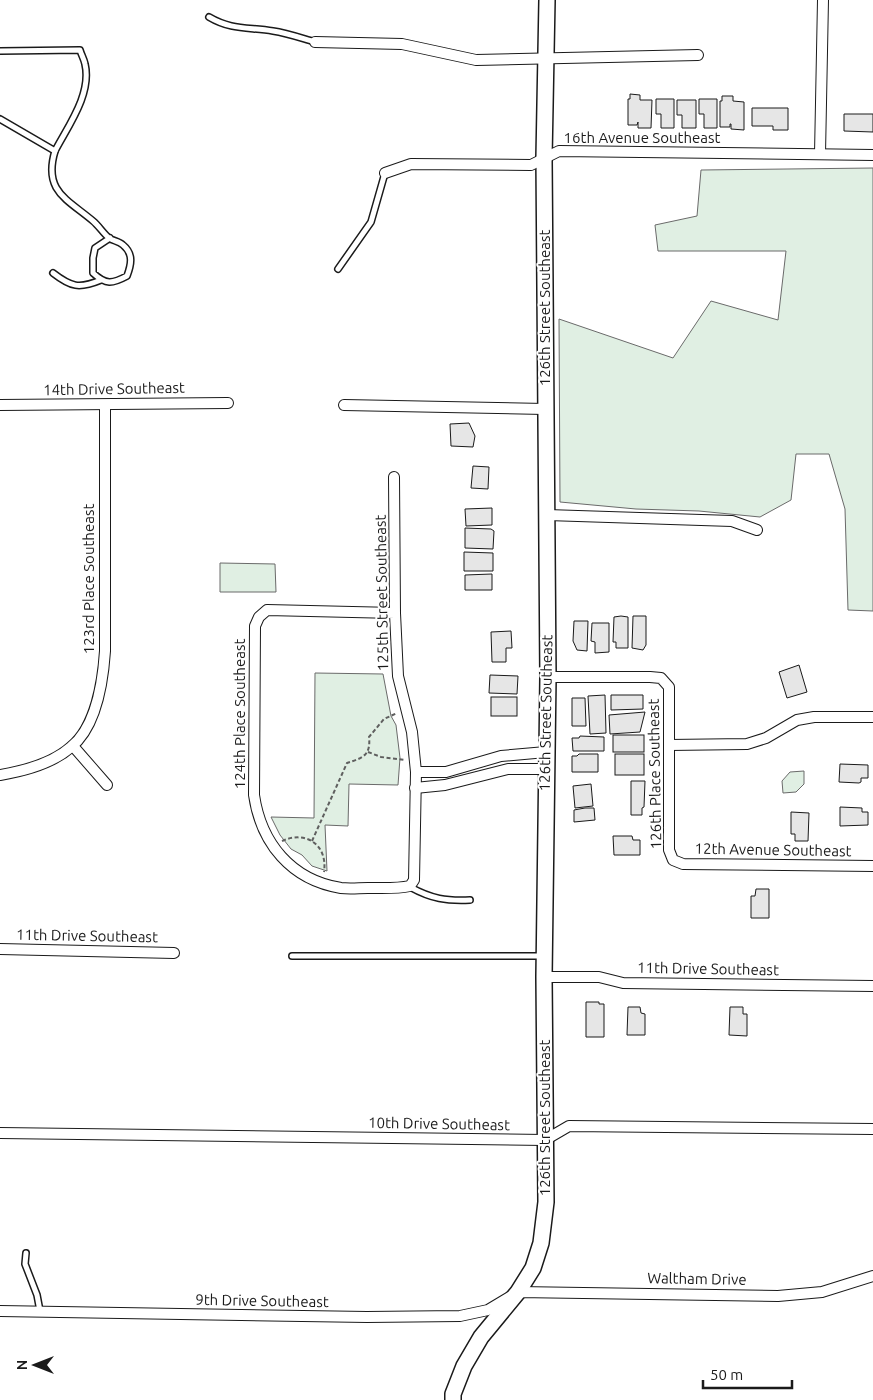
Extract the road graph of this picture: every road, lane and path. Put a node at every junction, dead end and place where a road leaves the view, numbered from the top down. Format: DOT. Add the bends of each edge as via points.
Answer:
graph roads {
  1 [pos="547,0"];
  2 [pos="823,0"];
  3 [pos="209,17"];
  4 [pos="315,42"];
  5 [pos="0,51"];
  6 [pos="698,55"];
  7 [pos="547,59"];
  8 [pos="0,119"];
  9 [pos="55,151"];
  10 [pos="820,154"];
  11 [pos="873,155"];
  12 [pos="544,158"];
  13 [pos="385,173"];
  14 [pos="110,238"];
  15 [pos="338,269"];
  16 [pos="53,273"];
  17 [pos="101,280"];
  18 [pos="228,403"];
  19 [pos="344,404"];
  20 [pos="0,405"];
  21 [pos="105,405"];
  22 [pos="545,409"];
  23 [pos="394,477"];
  24 [pos="547,515"];
  25 [pos="758,530"];
  26 [pos="395,613"];
  27 [pos="548,677"];
  28 [pos="406,708"];
  29 [pos="873,717"];
  30 [pos="669,745"];
  31 [pos="73,746"];
  32 [pos="368,752"];
  33 [pos="546,752"];
  34 [pos="415,760"];
  35 [pos="546,769"];
  36 [pos="416,772"];
  37 [pos="0,775"];
  38 [pos="107,785"];
  39 [pos="415,788"];
  40 [pos="312,841"];
  41 [pos="273,846"];
  42 [pos="673,860"];
  43 [pos="873,866"];
  44 [pos="322,882"];
  45 [pos="410,886"];
  46 [pos="470,900"];
  47 [pos="0,949"];
  48 [pos="174,952"];
  49 [pos="292,956"];
  50 [pos="544,956"];
  51 [pos="544,977"];
  52 [pos="873,986"];
  53 [pos="873,1129"];
  54 [pos="0,1133"];
  55 [pos="545,1140"];
  56 [pos="26,1252"];
  57 [pos="873,1276"];
  58 [pos="518,1292"];
  59 [pos="0,1311"];
  60 [pos="40,1312"];
  61 [pos="453,1400"];
  1 -- 7 [label="street, 126th Street Southeast"];
  2 -- 10 [label="street"];
  3 -- 4 [label="lane" via="236,28 274,31"];
  4 -- 7 [label="street" via="402,44 476,60"];
  5 -- 9 [label="lane" via="80,50 86,65 85,89"];
  6 -- 7 [label="street"];
  7 -- 12 [label="street, 126th Street Southeast"];
  8 -- 9 [label="lane"];
  9 -- 14 [label="lane" via="52,178 57,192"];
  10 -- 11 [label="street, 16th Avenue Southeast"];
  10 -- 12 [label="street, 16th Avenue Southeast" via="559,151"];
  12 -- 13 [label="street, 16th Avenue Southeast" via="531,165 410,164"];
  12 -- 22 [label="street, 126th Street Southeast"];
  13 -- 15 [label="lane" via="371,222"];
  14 -- 17 [label="lane" via="96,248 93,258 93,273"];
  14 -- 17 [label="lane" via="123,244 132,262 127,276 114,283"];
  16 -- 17 [label="lane" via="68,284 89,286"];
  18 -- 21 [label="street, 14th Drive Southeast"];
  19 -- 22 [label="street"];
  20 -- 21 [label="street, 14th Drive Southeast"];
  21 -- 31 [label="street, 123rd Place Southeast" via="103,678 94,711"];
  22 -- 24 [label="street, 126th Street Southeast"];
  23 -- 26 [label="street, 125th Street Southeast"];
  24 -- 25 [label="street" via="732,521"];
  24 -- 27 [label="street, 126th Street Southeast"];
  26 -- 28 [label="street, 125th Street Southeast" via="398,676"];
  26 -- 41 [label="street, 124th Place Southeast" via="267,610 259,617 255,626 254,795 264,831"];
  27 -- 30 [label="street, 126th Place Southeast" via="660,678 669,686"];
  27 -- 33 [label="street, 126th Street Southeast"];
  28 -- 32 [label="path" via="384,719 369,737"];
  28 -- 34 [label="street, 125th Street Southeast"];
  29 -- 30 [label="street" via="796,720 766,738 747,744"];
  30 -- 42 [label="street, 126th Place Southeast" via="669,850"];
  31 -- 37 [label="street" via="44,763"];
  31 -- 38 [label="street"];
  32 -- 34 [label="path" via="396,760"];
  32 -- 40 [label="path" via="361,759 348,763"];
  33 -- 35 [label="street, 126th Street Southeast"];
  33 -- 36 [label="street" via="500,756 446,772"];
  34 -- 36 [label="street, 125th Street Southeast"];
  35 -- 39 [label="street" via="508,769 444,786"];
  35 -- 50 [label="street, 126th Street Southeast"];
  36 -- 39 [label="street, 125th Street Southeast"];
  39 -- 45 [label="street, 125th Street Southeast" via="415,870"];
  40 -- 41 [label="path" via="297,836"];
  40 -- 44 [label="path" via="321,850 325,862"];
  41 -- 44 [label="street" via="296,869"];
  42 -- 43 [label="street, 12th Avenue Southeast" via="683,864"];
  44 -- 45 [label="street" via="342,888 398,889"];
  45 -- 46 [label="lane" via="427,896 448,901"];
  47 -- 48 [label="street, 11th Drive Southeast"];
  49 -- 50 [label="lane"];
  50 -- 51 [label="street, 126th Street Southeast"];
  51 -- 52 [label="street, 11th Drive Southeast" via="599,977 623,983"];
  51 -- 55 [label="street, 126th Street Southeast"];
  53 -- 55 [label="street" via="569,1126"];
  54 -- 55 [label="street, 10th Drive Southeast"];
  55 -- 58 [label="street, 126th Street Southeast" via="546,1202 541,1243 533,1268"];
  56 -- 60 [label="lane" via="25,1264 38,1295"];
  57 -- 58 [label="street, Waltham Drive" via="822,1292 778,1296"];
  58 -- 60 [label="street, 9th Drive Southeast" via="488,1310 460,1316 367,1318"];
  58 -- 61 [label="street, 126th Street Southeast" via="481,1337 464,1366"];
  59 -- 60 [label="street, 9th Drive Southeast"];
}
